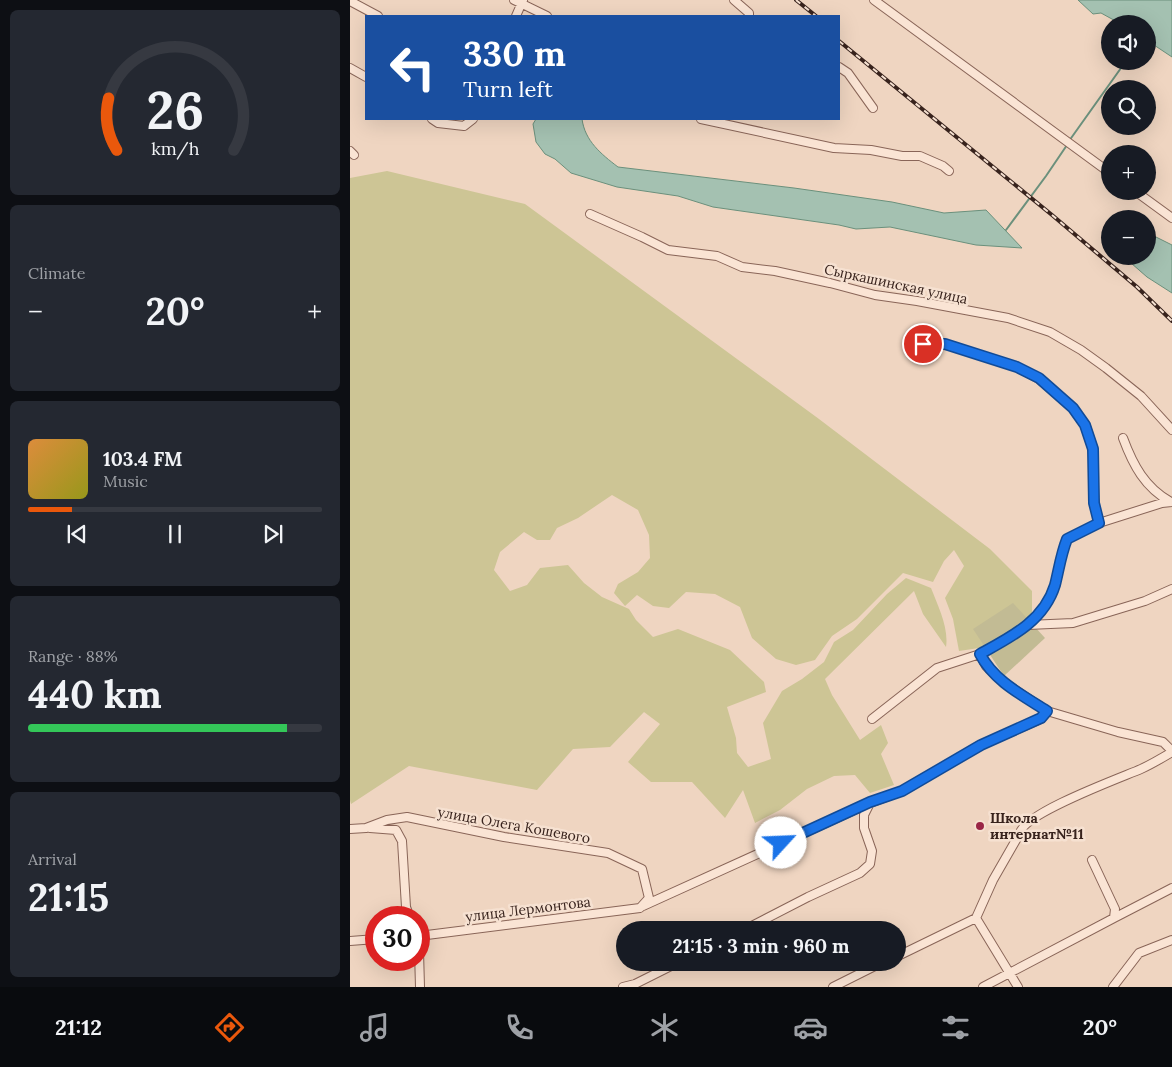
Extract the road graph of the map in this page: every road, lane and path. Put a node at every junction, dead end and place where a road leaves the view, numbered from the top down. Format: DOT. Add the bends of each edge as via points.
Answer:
graph roads {
  1 [pos="514,0"];
  2 [pos="734,0"];
  3 [pos="874,0"];
  4 [pos="350,1"];
  5 [pos="522,2"];
  6 [pos="376,15"];
  7 [pos="516,15"];
  8 [pos="545,15"];
  9 [pos="749,15"];
  10 [pos="350,68"];
  11 [pos="840,68"];
  12 [pos="365,76"];
  13 [pos="873,108"];
  14 [pos="434,120"];
  15 [pos="472,120"];
  16 [pos="706,120"];
  17 [pos="1101,166"];
  18 [pos="949,171"];
  19 [pos="1147,200"];
  20 [pos="590,214"];
  21 [pos="1172,218"];
  22 [pos="921,344"];
  23 [pos="1172,430"];
  24 [pos="1123,438"];
  25 [pos="1172,502"];
  26 [pos="1099,523"];
  27 [pos="1172,589"];
  28 [pos="1028,625"];
  29 [pos="980,654"];
  30 [pos="1047,711"];
  31 [pos="872,719"];
  32 [pos="1172,752"];
  33 [pos="870,802"];
  34 [pos="366,828"];
  35 [pos="350,829"];
  36 [pos="1092,860"];
  37 [pos="1172,888"];
  38 [pos="406,906"];
  39 [pos="640,908"];
  40 [pos="976,918"];
  41 [pos="1114,918"];
  42 [pos="761,921"];
  43 [pos="430,935"];
  44 [pos="365,940"];
  45 [pos="1172,940"];
  46 [pos="350,941"];
  47 [pos="906,952"];
  48 [pos="420,971"];
  49 [pos="661,971"];
  50 [pos="865,971"];
  51 [pos="1008,973"];
  52 [pos="420,987"];
  53 [pos="623,987"];
  54 [pos="833,987"];
  55 [pos="983,987"];
  56 [pos="1018,987"];
  57 [pos="1113,987"];
  1 -- 5 [label="street"];
  2 -- 9 [label="street"];
  3 -- 17 [label="street"];
  4 -- 6 [label="street"];
  5 -- 7 [label="street"];
  5 -- 8 [label="street"];
  10 -- 12 [label="street"];
  11 -- 13 [label="street" via="848,73"];
  14 -- 15 [label="street" via="464,126"];
  16 -- 18 [label="street" via="834,148 920,156"];
  19 -- 21 [label="street"];
  20 -- 23 [label="street, Сыркашинская улица" via="668,250 717,256 742,267 1008,318 1050,332 1081,350 1141,396"];
  22 -- 26 [label="street" via="945,344 1017,367 1039,378 1073,408 1085,425 1093,449 1094,503"];
  24 -- 25 [label="street" via="1130,458 1149,486"];
  25 -- 26 [label="street"];
  26 -- 28 [label="street" via="1067,539 1050,597 1040,614"];
  27 -- 28 [label="street" via="1145,601 1073,623"];
  28 -- 29 [label="street"];
  29 -- 30 [label="street" via="986,666 1002,681"];
  29 -- 31 [label="street" via="937,668"];
  30 -- 32 [label="street" via="1163,742"];
  30 -- 33 [label="street, улица Лермонтова" via="1041,718 981,745 902,791"];
  32 -- 40 [label="street" via="1035,817 1021,829"];
  33 -- 39 [label="street, улица Лермонтова"];
  33 -- 42 [label="street" via="864,816 864,828 872,852 870,864 860,873"];
  34 -- 35 [label="street, улица Олега Кошевого"];
  34 -- 38 [label="street" via="396,830 402,841"];
  34 -- 39 [label="street, улица Олега Кошевого" via="407,817 608,854 642,869 649,898"];
  36 -- 41 [label="street" via="1115,908"];
  37 -- 41 [label="street"];
  39 -- 43 [label="street, улица Лермонтова"];
  40 -- 47 [label="street"];
  40 -- 51 [label="street"];
  41 -- 51 [label="street"];
  44 -- 46 [label="street"];
  45 -- 57 [label="street" via="1139,953"];
  48 -- 52 [label="street"];
  49 -- 53 [label="street"];
  50 -- 54 [label="street"];
  51 -- 55 [label="street"];
  51 -- 56 [label="street"];
}
